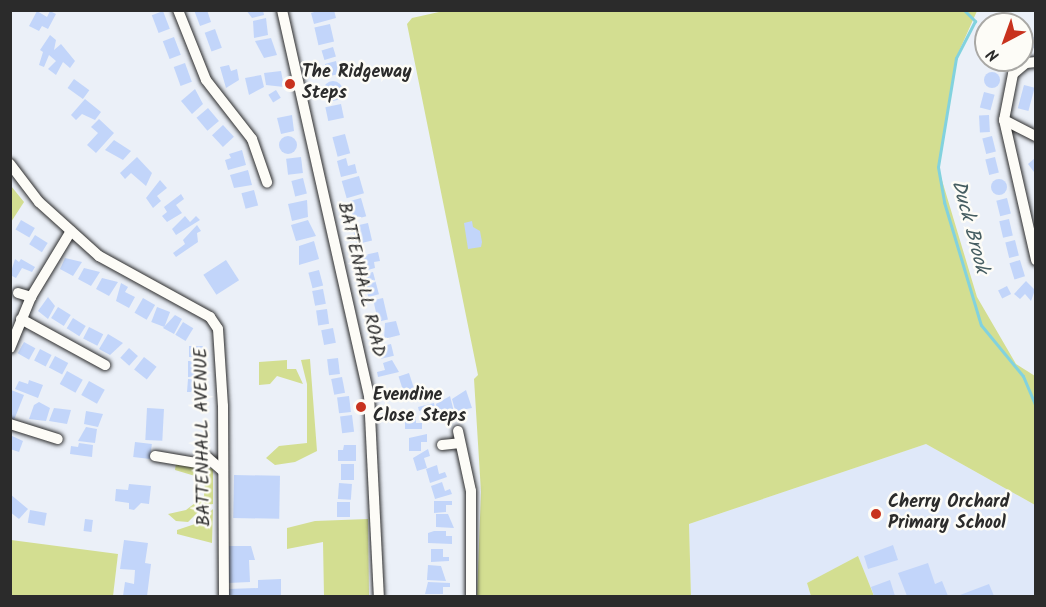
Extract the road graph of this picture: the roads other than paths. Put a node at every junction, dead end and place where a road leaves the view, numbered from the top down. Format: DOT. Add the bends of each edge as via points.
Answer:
graph roads {
  1 [pos="178,10"];
  2 [pos="282,10"];
  3 [pos="1035,62"];
  4 [pos="1004,120"];
  5 [pos="1035,136"];
  6 [pos="10,164"];
  7 [pos="267,182"];
  8 [pos="71,231"];
  9 [pos="1035,260"];
  10 [pos="18,293"];
  11 [pos="31,297"];
  12 [pos="21,319"];
  13 [pos="10,348"];
  14 [pos="105,365"];
  15 [pos="10,424"];
  16 [pos="458,431"];
  17 [pos="58,439"];
  18 [pos="460,443"];
  19 [pos="442,445"];
  20 [pos="155,456"];
  21 [pos="223,471"];
  22 [pos="224,597"];
  23 [pos="379,597"];
  24 [pos="471,597"];
  1 -- 7 [label="street" via="206,80 252,139"];
  2 -- 23 [label="street, BATTENHALL ROAD" via="369,395"];
  3 -- 4 [label="street" via="1026,63 1013,74"];
  4 -- 5 [label="street"];
  4 -- 9 [label="street"];
  6 -- 8 [label="street, BATTENHALL AVENUE" via="34,196"];
  8 -- 11 [label="street"];
  8 -- 21 [label="street, BATTENHALL AVENUE" via="99,256 210,317 218,329"];
  10 -- 11 [label="street"];
  11 -- 12 [label="street"];
  12 -- 13 [label="street"];
  12 -- 14 [label="street"];
  15 -- 17 [label="street"];
  16 -- 18 [label="street"];
  18 -- 19 [label="street"];
  18 -- 24 [label="street" via="471,491"];
  20 -- 21 [label="street" via="196,463 208,458"];
  21 -- 22 [label="street, BATTENHALL AVENUE"];
}
